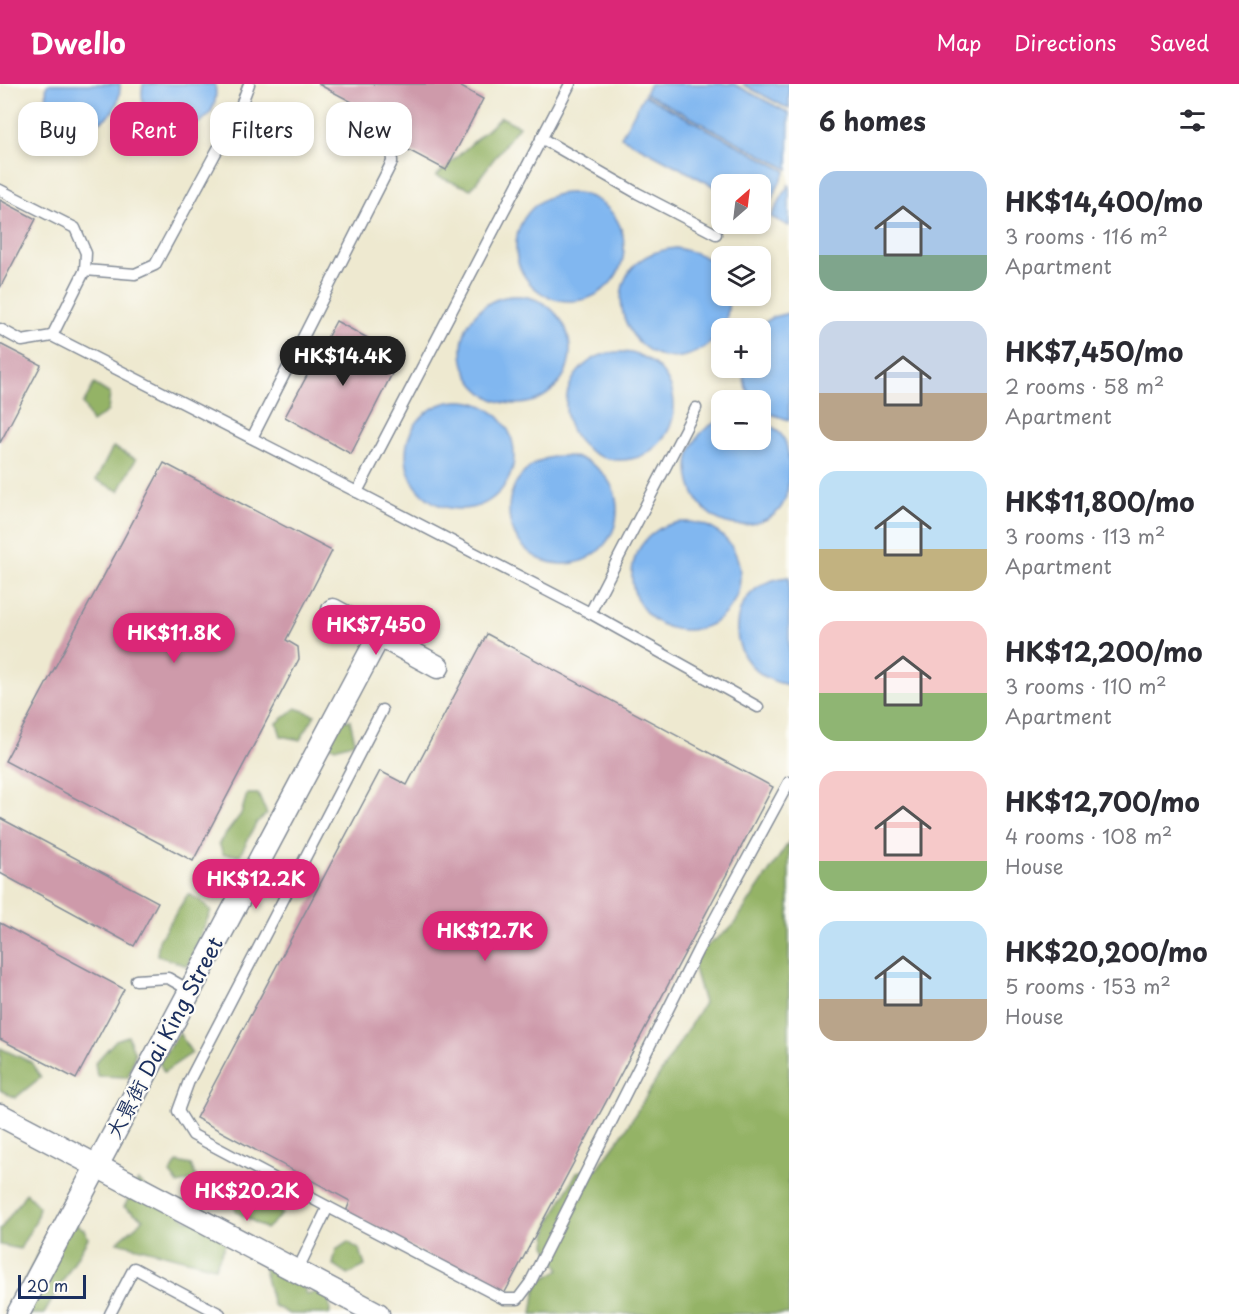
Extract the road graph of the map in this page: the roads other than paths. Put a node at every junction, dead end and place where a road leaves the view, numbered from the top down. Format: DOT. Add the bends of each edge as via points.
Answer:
graph roads {
  1 [pos="249,84"];
  2 [pos="570,84"];
  3 [pos="541,138"];
  4 [pos="392,156"];
  5 [pos="0,190"];
  6 [pos="711,231"];
  7 [pos="85,270"];
  8 [pos="0,329"];
  9 [pos="52,336"];
  10 [pos="696,408"];
  11 [pos="252,438"];
  12 [pos="357,492"];
  13 [pos="333,610"];
  14 [pos="590,613"];
  15 [pos="380,634"];
  16 [pos="438,667"];
  17 [pos="758,706"];
  18 [pos="382,710"];
  19 [pos="789,782"];
  20 [pos="136,980"];
  21 [pos="189,990"];
  22 [pos="0,1115"];
  23 [pos="97,1166"];
  24 [pos="328,1207"];
  25 [pos="297,1271"];
  26 [pos="18,1314"];
  27 [pos="110,1314"];
  28 [pos="220,1314"];
  29 [pos="378,1314"];
  1 -- 7 [label="lane" via="240,108 155,265 135,274"];
  2 -- 3 [label="lane"];
  3 -- 6 [label="lane"];
  3 -- 12 [label="lane"];
  4 -- 11 [label="lane"];
  5 -- 7 [label="lane" via="75,228 86,253"];
  7 -- 9 [label="lane"];
  8 -- 9 [label="lane" via="22,340"];
  9 -- 11 [label="lane"];
  10 -- 14 [label="lane"];
  11 -- 12 [label="lane"];
  12 -- 14 [label="lane"];
  13 -- 15 [label="street"];
  14 -- 17 [label="lane"];
  15 -- 16 [label="street"];
  15 -- 21 [label="street, 大景街 Dai King Street"];
  18 -- 24 [label="lane" via="189,1081 178,1111 193,1135"];
  19 -- 24 [label="lane" via="698,950 530,1283 518,1299 504,1299"];
  20 -- 21 [label="lane" via="168,978"];
  21 -- 23 [label="street, 大景街 Dai King Street"];
  22 -- 23 [label="street"];
  23 -- 25 [label="street"];
  23 -- 26 [label="street, 大景街 Dai King Street"];
  24 -- 25 [label="lane"];
  25 -- 29 [label="street"];
  27 -- 28 [label="lane" via="134,1268"];
}
